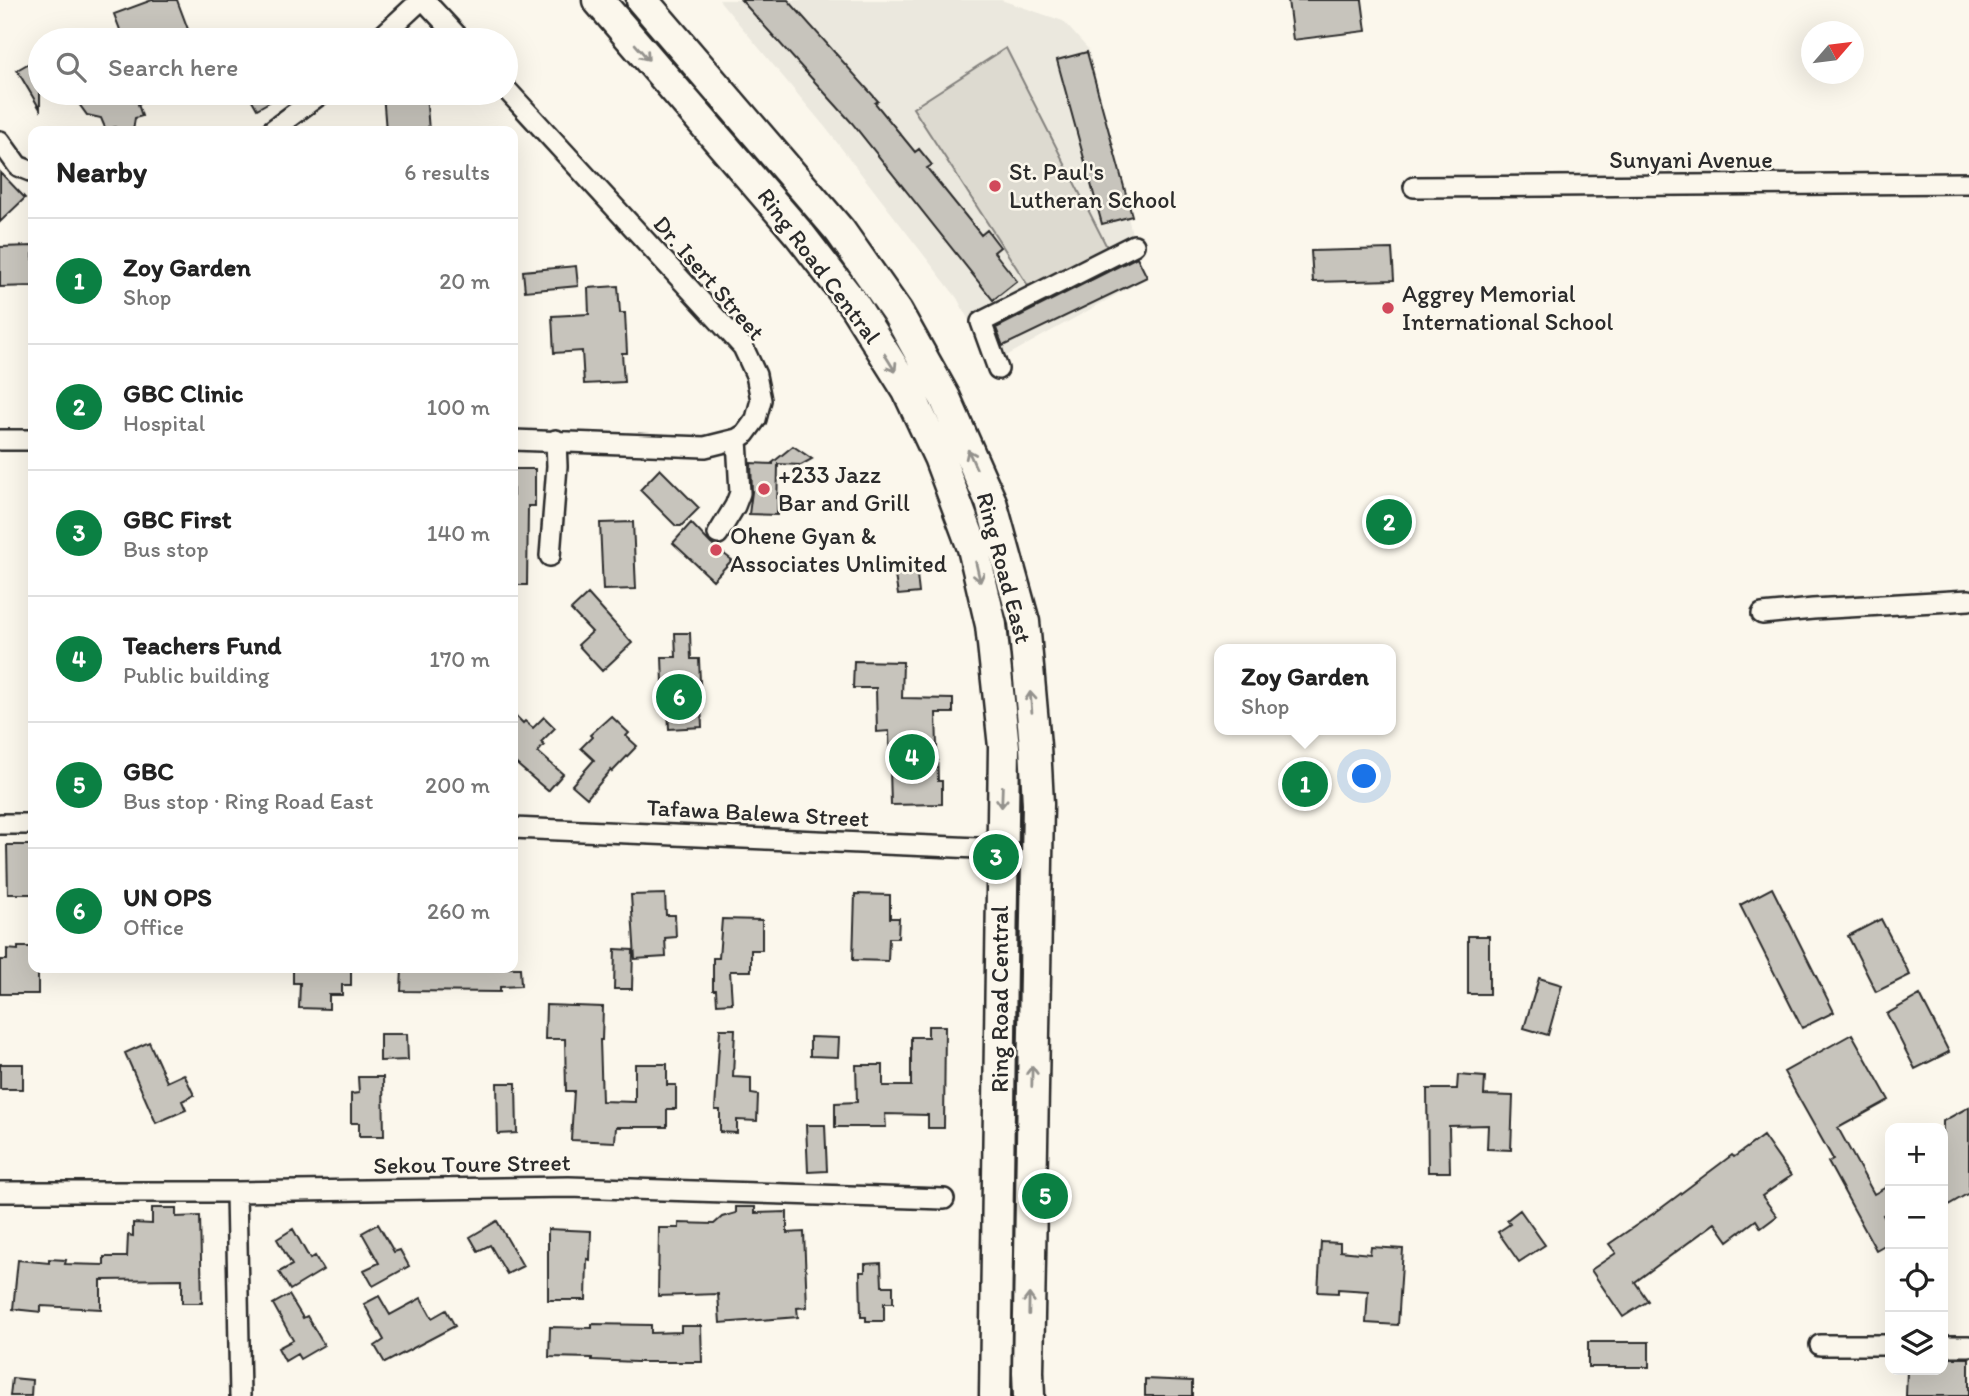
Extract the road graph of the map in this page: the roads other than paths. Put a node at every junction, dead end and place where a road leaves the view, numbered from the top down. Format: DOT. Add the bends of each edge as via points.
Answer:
graph roads {
  1 [pos="422,0"];
  2 [pos="598,0"];
  3 [pos="642,0"];
  4 [pos="391,28"];
  5 [pos="449,28"];
  6 [pos="518,102"];
  7 [pos="306,105"];
  8 [pos="278,126"];
  9 [pos="0,141"];
  10 [pos="28,170"];
  11 [pos="1969,183"];
  12 [pos="1414,187"];
  13 [pos="1134,244"];
  14 [pos="998,369"];
  15 [pos="737,439"];
  16 [pos="0,440"];
  17 [pos="28,440"];
  18 [pos="518,440"];
  19 [pos="556,440"];
  20 [pos="718,534"];
  21 [pos="550,556"];
  22 [pos="1969,600"];
  23 [pos="1762,614"];
  24 [pos="0,824"];
  25 [pos="28,824"];
  26 [pos="518,828"];
  27 [pos="1001,849"];
  28 [pos="1000,1005"];
  29 [pos="1034,1005"];
  30 [pos="0,1192"];
  31 [pos="236,1192"];
  32 [pos="944,1199"];
  33 [pos="1820,1345"];
  34 [pos="1885,1345"];
  35 [pos="1948,1346"];
  36 [pos="1969,1346"];
  37 [pos="1029,1388"];
  38 [pos="240,1396"];
  39 [pos="993,1396"];
  1 -- 4 [label="street"];
  1 -- 5 [label="street"];
  2 -- 27 [label="main road, Ring Road Central, one-way" via="800,235 853,305 908,391 973,548 991,625 1004,747"];
  29 -- 3 [label="main road, Ring Road East, one-way" via="1035,746 1024,622 991,502 945,398 897,312 840,231"];
  6 -- 15 [label="street, Dr. Isert Street" via="743,347 761,400 755,419"];
  7 -- 8 [label="street"];
  9 -- 10 [label="street" via="18,166"];
  11 -- 12 [label="street, Sunyani Avenue"];
  13 -- 14 [label="street" via="981,322"];
  15 -- 19 [label="street" via="705,447"];
  15 -- 20 [label="street" via="740,493"];
  16 -- 17 [label="street"];
  18 -- 19 [label="street"];
  19 -- 21 [label="street"];
  22 -- 23 [label="street"];
  24 -- 25 [label="street"];
  26 -- 27 [label="street, Tafawa Balewa Street"];
  27 -- 28 [label="main road, Ring Road Central"];
  28 -- 29 [label="main road"];
  28 -- 39 [label="main road, Ring Road Central"];
  37 -- 29 [label="main road, Ring Road East, one-way"];
  30 -- 31 [label="street, Sekou Toure Street"];
  31 -- 32 [label="street, Sekou Toure Street" via="569,1187"];
  31 -- 38 [label="street"];
  33 -- 34 [label="street"];
  35 -- 36 [label="street"];
}
